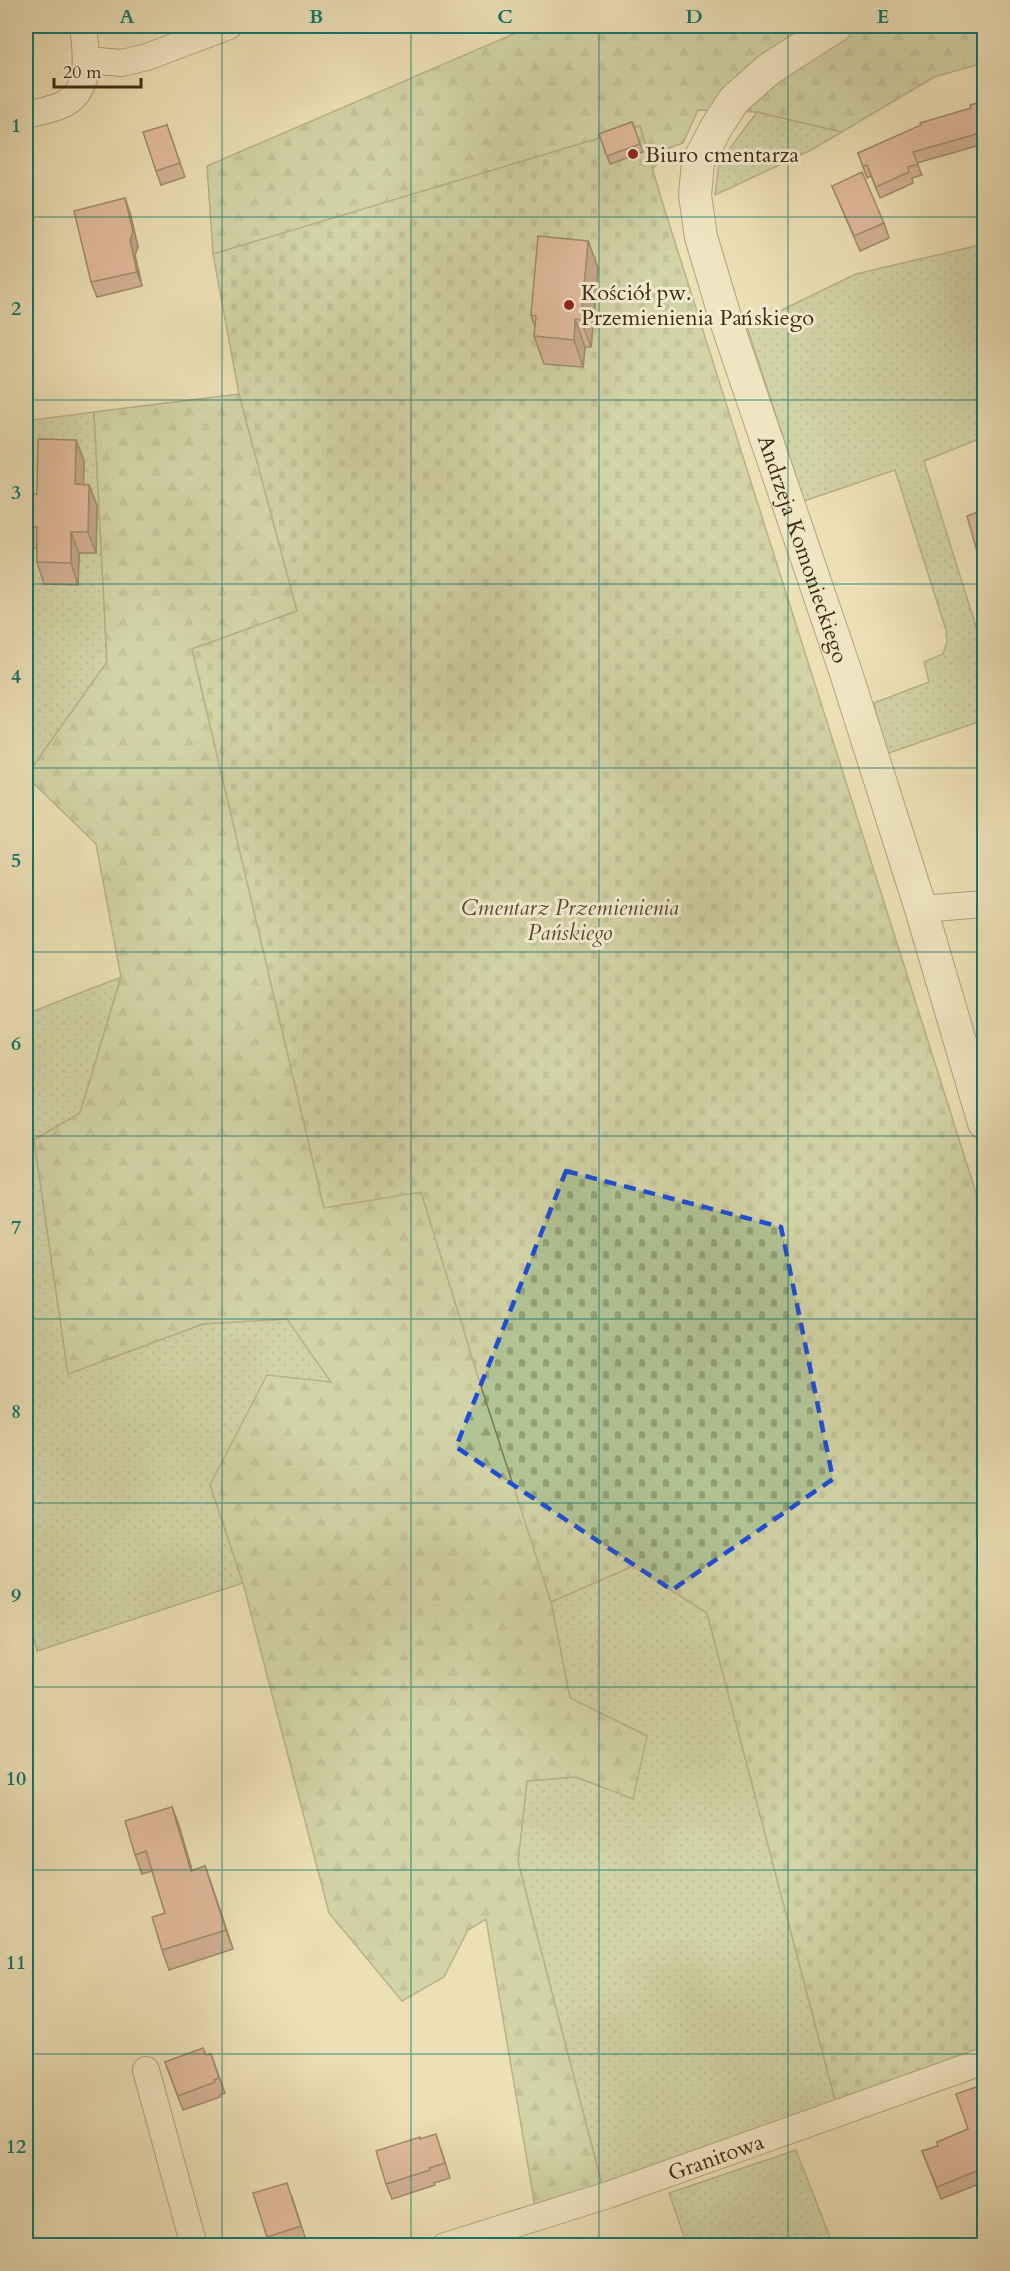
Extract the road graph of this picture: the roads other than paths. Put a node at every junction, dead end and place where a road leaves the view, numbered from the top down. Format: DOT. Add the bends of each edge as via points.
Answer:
graph roads {
  1 [pos="83,26"];
  2 [pos="229,26"];
  3 [pos="836,26"];
  4 [pos="87,60"];
  5 [pos="26,115"];
  6 [pos="984,904"];
  7 [pos="921,909"];
  8 [pos="984,1123"];
  9 [pos="984,2061"];
  10 [pos="146,2070"];
  11 [pos="194,2246"];
  12 [pos="445,2246"];
  1 -- 4 [label="street"];
  2 -- 4 [label="street" via="122,63"];
  3 -- 7 [label="street, Andrzeja Komonieckiego" via="769,69 734,100 698,162 695,195 701,237 728,327 846,673"];
  4 -- 5 [label="street" via="77,95 62,106"];
  6 -- 7 [label="street"];
  7 -- 8 [label="street, Andrzeja Komonieckiego"];
  9 -- 12 [label="street, Granitowa" via="608,2195"];
  10 -- 11 [label="street"];
}
